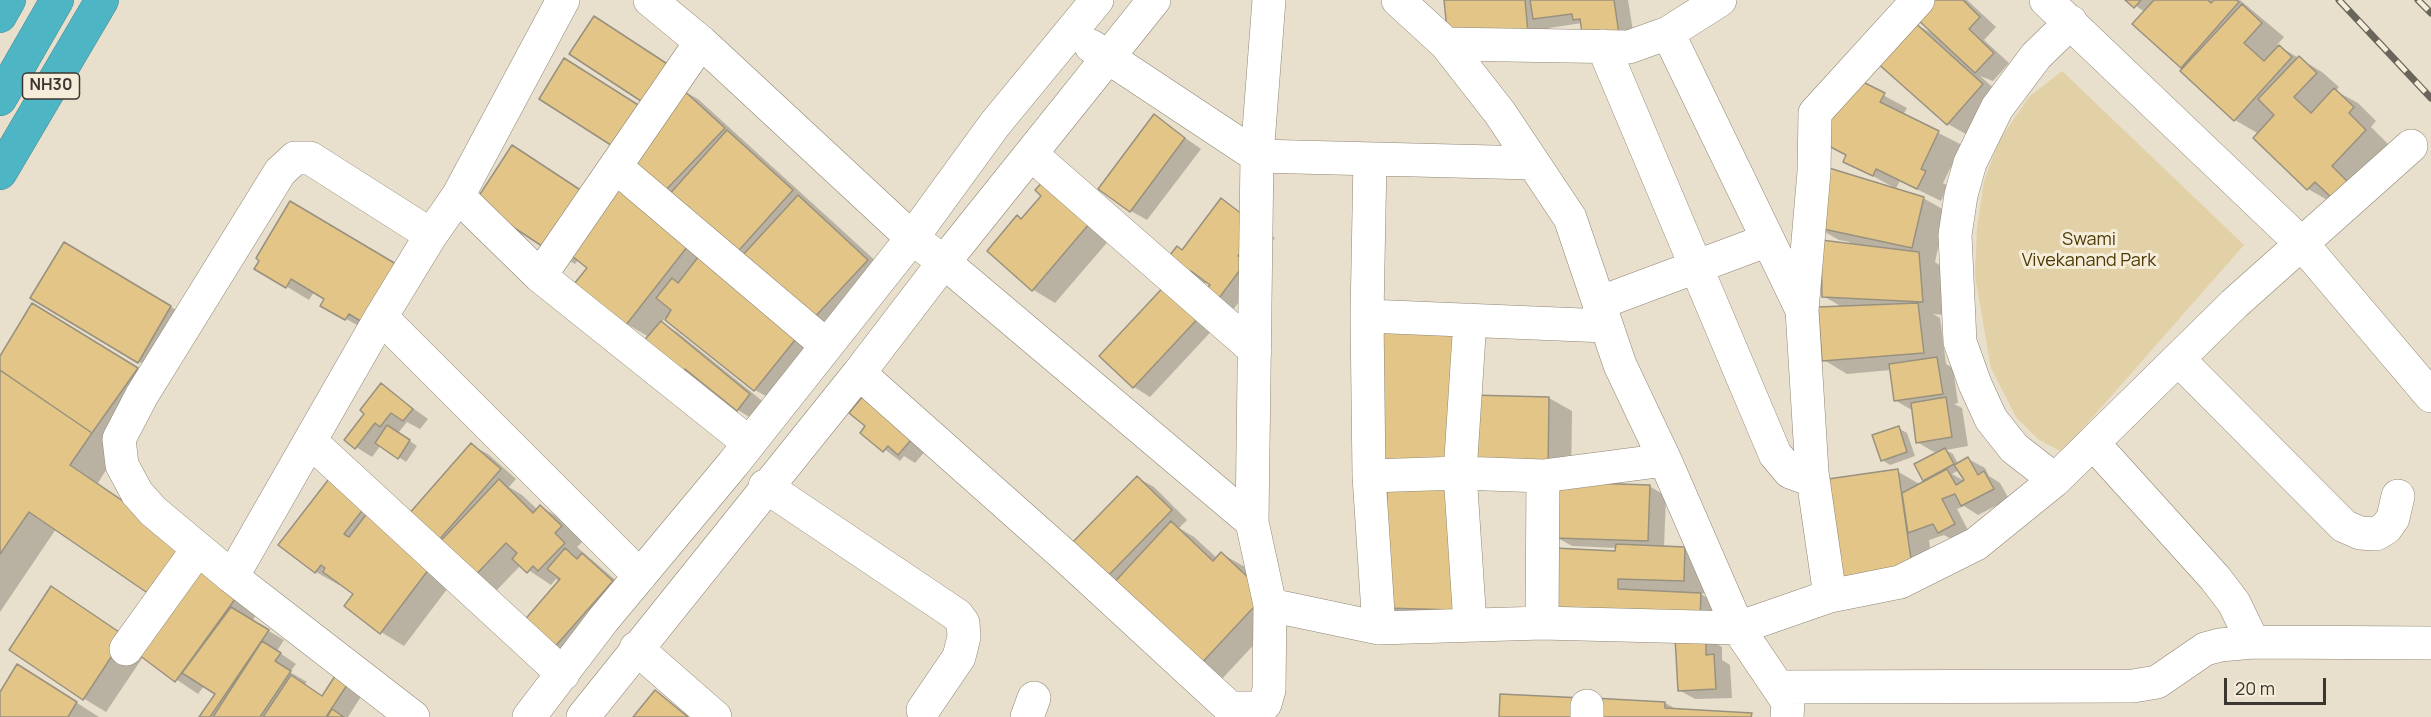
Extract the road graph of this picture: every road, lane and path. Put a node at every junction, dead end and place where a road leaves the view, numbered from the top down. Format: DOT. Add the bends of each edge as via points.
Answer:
graph roads {
  1 [pos="9,0"];
  2 [pos="57,0"];
  3 [pos="563,0"];
  4 [pos="650,0"];
  5 [pos="1098,0"];
  6 [pos="1154,0"];
  7 [pos="1269,0"];
  8 [pos="1398,0"];
  9 [pos="1432,0"];
  10 [pos="1720,0"];
  11 [pos="1918,0"];
  12 [pos="2046,0"];
  13 [pos="97,2"];
  14 [pos="0,16"];
  15 [pos="2071,22"];
  16 [pos="1072,32"];
  17 [pos="1668,33"];
  18 [pos="1440,39"];
  19 [pos="701,42"];
  20 [pos="1603,46"];
  21 [pos="1108,58"];
  22 [pos="0,99"];
  23 [pos="2411,146"];
  24 [pos="1031,154"];
  25 [pos="1257,156"];
  26 [pos="1370,159"];
  27 [pos="1533,163"];
  28 [pos="616,166"];
  29 [pos="0,173"];
  30 [pos="458,196"];
  31 [pos="431,235"];
  32 [pos="912,238"];
  33 [pos="1768,240"];
  34 [pos="2303,245"];
  35 [pos="944,262"];
  36 [pos="1698,267"];
  37 [pos="540,276"];
  38 [pos="1802,309"];
  39 [pos="1603,314"];
  40 [pos="1367,316"];
  41 [pos="381,317"];
  42 [pos="1470,320"];
  43 [pos="826,345"];
  44 [pos="1255,350"];
  45 [pos="2179,360"];
  46 [pos="859,374"];
  47 [pos="2431,396"];
  48 [pos="310,441"];
  49 [pos="749,443"];
  50 [pos="2093,443"];
  51 [pos="1665,460"];
  52 [pos="1460,473"];
  53 [pos="1370,476"];
  54 [pos="1543,476"];
  55 [pos="1812,480"];
  56 [pos="2055,480"];
  57 [pos="765,486"];
  58 [pos="2398,496"];
  59 [pos="1252,522"];
  60 [pos="198,549"];
  61 [pos="640,576"];
  62 [pos="232,577"];
  63 [pos="1830,596"];
  64 [pos="1270,605"];
  65 [pos="1542,623"];
  66 [pos="1470,624"];
  67 [pos="1379,628"];
  68 [pos="1738,628"];
  69 [pos="2253,642"];
  70 [pos="2431,643"];
  71 [pos="636,648"];
  72 [pos="126,650"];
  73 [pos="563,674"];
  74 [pos="1783,702"];
  75 [pos="922,710"];
  76 [pos="413,717"];
  77 [pos="529,717"];
  78 [pos="583,717"];
  79 [pos="716,717"];
  1 -- 14 [label="highway"];
  2 -- 22 [label="highway"];
  3 -- 30 [label="street"];
  4 -- 19 [label="street"];
  5 -- 16 [label="street"];
  6 -- 21 [label="street"];
  7 -- 25 [label="street"];
  8 -- 18 [label="street"];
  9 -- 18 [label="street"];
  10 -- 17 [label="street"];
  11 -- 38 [label="street" via="1815,113"];
  12 -- 15 [label="street"];
  13 -- 29 [label="highway, NH30"];
  15 -- 34 [label="street"];
  15 -- 56 [label="street" via="2036,56 1998,108 1970,163 1955,235 1960,342 1975,384 1991,419 2014,448"];
  16 -- 21 [label="street"];
  16 -- 32 [label="street" via="995,124"];
  17 -- 20 [label="street" via="1629,47"];
  17 -- 33 [label="street"];
  18 -- 20 [label="street"];
  18 -- 27 [label="street" via="1500,113"];
  19 -- 28 [label="street"];
  19 -- 32 [label="street"];
  20 -- 36 [label="street"];
  21 -- 24 [label="street"];
  21 -- 25 [label="street"];
  23 -- 34 [label="street"];
  24 -- 35 [label="street"];
  24 -- 44 [label="street"];
  25 -- 26 [label="street"];
  25 -- 44 [label="street"];
  26 -- 27 [label="street"];
  26 -- 40 [label="street"];
  27 -- 39 [label="street" via="1570,219"];
  28 -- 37 [label="street"];
  28 -- 43 [label="street"];
  30 -- 31 [label="street"];
  30 -- 37 [label="street"];
  31 -- 41 [label="street"];
  31 -- 60 [label="street" via="310,158 296,158 280,172 142,395 119,439 122,465 137,493"];
  32 -- 35 [label="street"];
  32 -- 43 [label="street"];
  33 -- 36 [label="street"];
  33 -- 38 [label="street"];
  34 -- 45 [label="street" via="2234,304"];
  34 -- 47 [label="street"];
  35 -- 46 [label="street"];
  35 -- 59 [label="street"];
  36 -- 39 [label="street"];
  36 -- 55 [label="street" via="1774,454 1790,472"];
  37 -- 49 [label="street"];
  38 -- 55 [label="street"];
  39 -- 42 [label="street"];
  39 -- 51 [label="street" via="1620,365"];
  40 -- 42 [label="street"];
  40 -- 53 [label="street"];
  41 -- 48 [label="street"];
  41 -- 61 [label="street"];
  42 -- 52 [label="street"];
  43 -- 49 [label="street"];
  44 -- 59 [label="street"];
  45 -- 50 [label="street"];
  45 -- 58 [label="street" via="2344,526 2376,534 2393,518"];
  46 -- 57 [label="street"];
  46 -- 64 [label="street" via="1230,708 1258,708 1265,704 1269,690"];
  48 -- 62 [label="street"];
  48 -- 73 [label="street"];
  49 -- 61 [label="street"];
  50 -- 56 [label="street"];
  50 -- 69 [label="street" via="2215,578 2234,603"];
  51 -- 54 [label="street"];
  51 -- 68 [label="street"];
  52 -- 53 [label="street"];
  52 -- 54 [label="street"];
  52 -- 66 [label="street"];
  53 -- 67 [label="street"];
  54 -- 65 [label="street"];
  55 -- 63 [label="street"];
  56 -- 63 [label="street" via="1976,544 1900,582"];
  57 -- 71 [label="street"];
  57 -- 75 [label="street" via="957,615 963,623 959,657"];
  59 -- 64 [label="street"];
  60 -- 62 [label="street"];
  60 -- 72 [label="street"];
  61 -- 73 [label="street"];
  62 -- 76 [label="street"];
  63 -- 68 [label="street"];
  64 -- 67 [label="street"];
  65 -- 66 [label="street"];
  65 -- 68 [label="street"];
  66 -- 67 [label="street"];
  68 -- 74 [label="street"];
  69 -- 70 [label="street"];
  69 -- 74 [label="street" via="2205,649 2157,682 2133,686"];
  71 -- 78 [label="street"];
  71 -- 79 [label="street"];
  73 -- 77 [label="street"];
}
